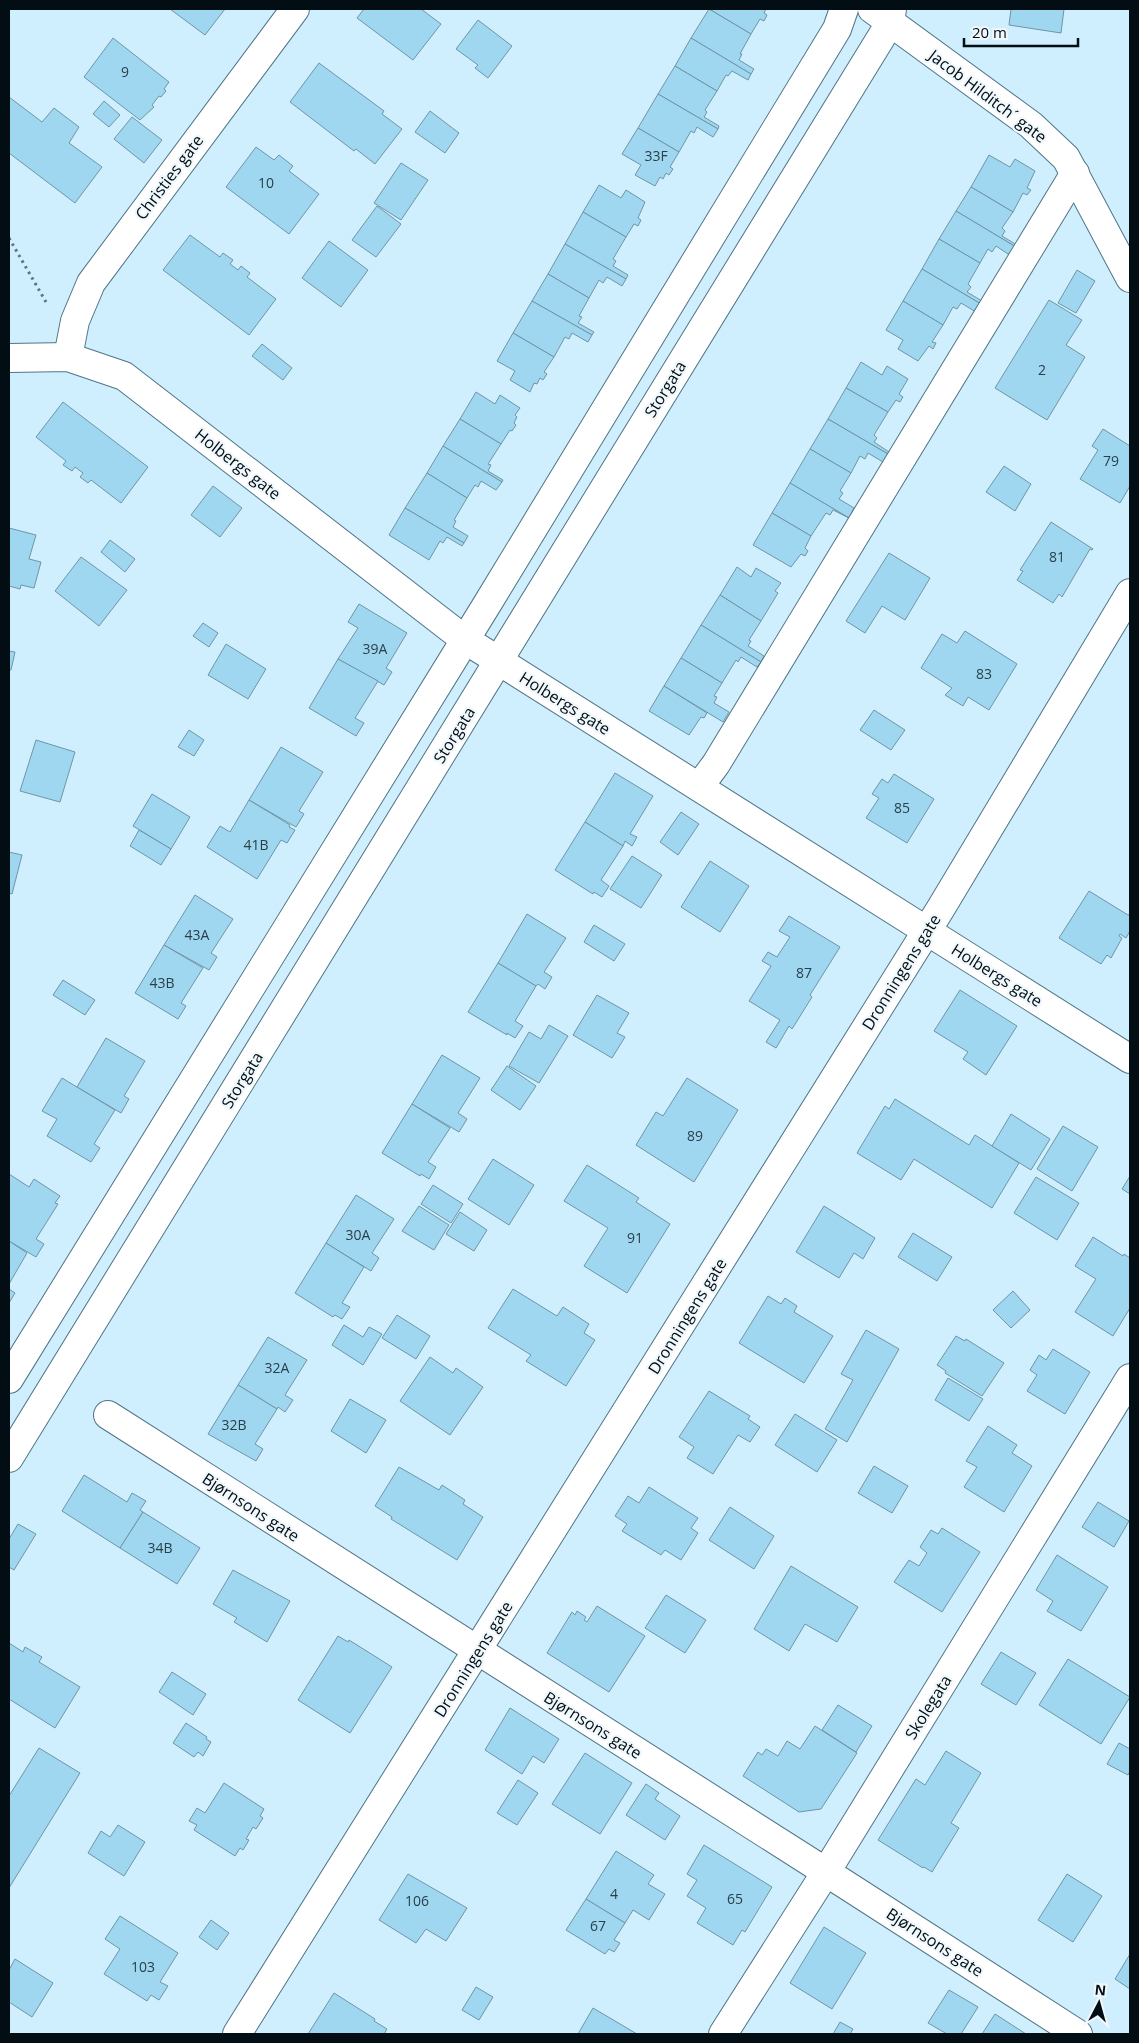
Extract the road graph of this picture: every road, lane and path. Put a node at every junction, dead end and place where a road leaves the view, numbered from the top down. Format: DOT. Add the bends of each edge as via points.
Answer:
graph roads {
  1 [pos="295,9"];
  2 [pos="844,9"];
  3 [pos="885,14"];
  4 [pos="1075,173"];
  5 [pos="9,238"];
  6 [pos="1130,278"];
  7 [pos="46,304"];
  8 [pos="68,357"];
  9 [pos="9,358"];
  10 [pos="1130,593"];
  11 [pos="464,639"];
  12 [pos="499,661"];
  13 [pos="700,787"];
  14 [pos="927,931"];
  15 [pos="1130,1059"];
  16 [pos="1130,1378"];
  17 [pos="9,1379"];
  18 [pos="108,1415"];
  19 [pos="9,1458"];
  20 [pos="478,1652"];
  21 [pos="826,1872"];
  22 [pos="242,2033"];
  23 [pos="723,2034"];
  24 [pos="1078,2034"];
  1 -- 8 [label="street, Christies gate" via="91,282 75,320"];
  2 -- 11 [label="street" via="837,29"];
  3 -- 4 [label="street, Jacob Hilditch´ gate" via="1031,124 1066,158"];
  3 -- 12 [label="street, Storgata"];
  4 -- 6 [label="street, Jacob Hilditch´ gate"];
  4 -- 13 [label="street"];
  5 -- 7 [label="path"];
  8 -- 9 [label="street, Holbergs gate"];
  8 -- 11 [label="street, Holbergs gate" via="124,376"];
  10 -- 14 [label="street, Dronningens gate"];
  11 -- 12 [label="street, Holbergs gate"];
  11 -- 17 [label="street"];
  12 -- 13 [label="street, Holbergs gate"];
  12 -- 19 [label="street, Storgata"];
  13 -- 14 [label="street, Holbergs gate"];
  14 -- 15 [label="street, Holbergs gate"];
  14 -- 20 [label="street, Dronningens gate"];
  16 -- 21 [label="street, Skolegata"];
  18 -- 20 [label="street, Bjørnsons gate"];
  20 -- 21 [label="street, Bjørnsons gate"];
  20 -- 22 [label="street, Dronningens gate"];
  21 -- 23 [label="street, Skolegata"];
  21 -- 24 [label="street, Bjørnsons gate"];
}
